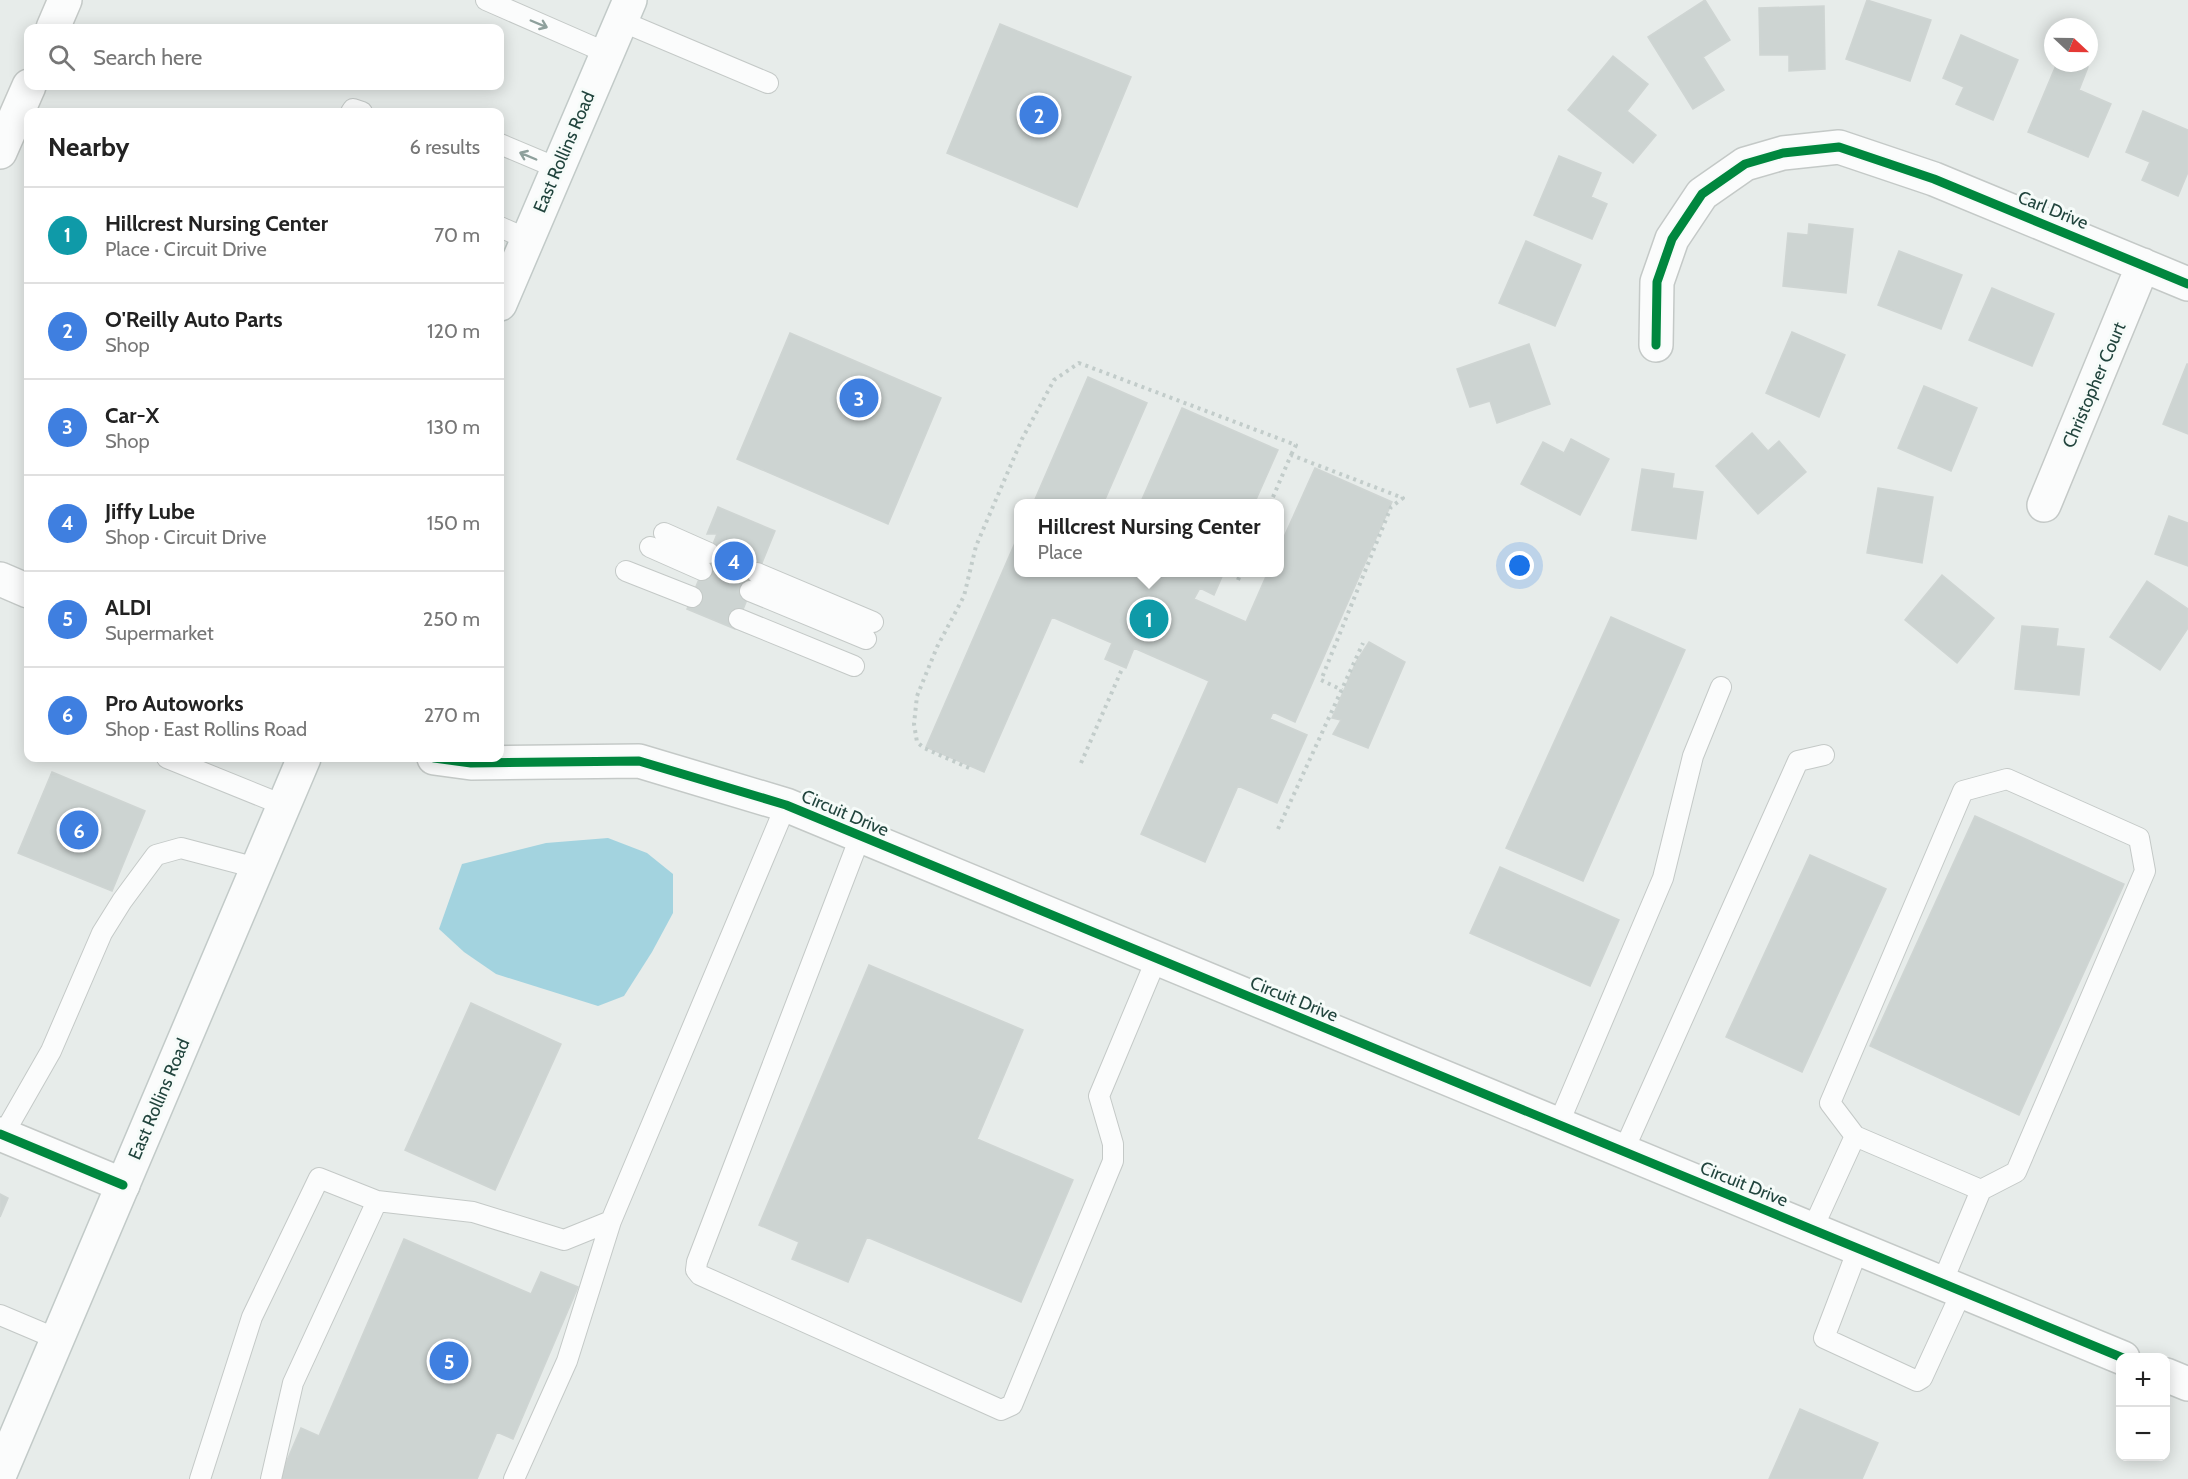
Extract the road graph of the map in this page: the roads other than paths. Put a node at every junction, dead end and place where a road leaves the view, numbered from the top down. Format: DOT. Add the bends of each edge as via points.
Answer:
graph roads {
  1 [pos="65,0"];
  2 [pos="486,0"];
  3 [pos="625,10"];
  4 [pos="55,24"];
  5 [pos="607,53"];
  6 [pos="768,83"];
  7 [pos="26,90"];
  8 [pos="504,146"];
  9 [pos="0,152"];
  10 [pos="557,168"];
  11 [pos="513,233"];
  12 [pos="2143,265"];
  13 [pos="504,282"];
  14 [pos="2188,284"];
  15 [pos="1656,345"];
  16 [pos="2044,505"];
  17 [pos="657,540"];
  18 [pos="706,561"];
  19 [pos="626,571"];
  20 [pos="0,579"];
  21 [pos="754,582"];
  22 [pos="24,589"];
  23 [pos="692,597"];
  24 [pos="739,619"];
  25 [pos="870,631"];
  26 [pos="854,666"];
  27 [pos="1721,687"];
  28 [pos="1824,755"];
  29 [pos="177,762"];
  30 [pos="302,762"];
  31 [pos="464,762"];
  32 [pos="283,805"];
  33 [pos="786,806"];
  34 [pos="860,837"];
  35 [pos="257,868"];
  36 [pos="1156,960"];
  37 [pos="1558,1125"];
  38 [pos="1,1135"];
  39 [pos="1855,1136"];
  40 [pos="1623,1152"];
  41 [pos="123,1185"];
  42 [pos="1982,1190"];
  43 [pos="377,1202"];
  44 [pos="611,1221"];
  45 [pos="1812,1230"];
  46 [pos="1858,1249"];
  47 [pos="1952,1287"];
  48 [pos="0,1315"];
  49 [pos="57,1339"];
  50 [pos="2116,1355"];
  51 [pos="2170,1377"];
  52 [pos="2188,1384"];
  53 [pos="0,1474"];
  54 [pos="200,1479"];
  55 [pos="271,1479"];
  56 [pos="514,1479"];
  1 -- 4 [label="street"];
  2 -- 5 [label="lane, one-way"];
  3 -- 5 [label="street, East Rollins Road"];
  3 -- 6 [label="lane"];
  5 -- 10 [label="street, East Rollins Road"];
  7 -- 9 [label="street"];
  10 -- 8 [label="lane, one-way"];
  10 -- 11 [label="street, East Rollins Road"];
  11 -- 13 [label="street, East Rollins Road"];
  12 -- 14 [label="street, Carl Drive"];
  12 -- 15 [label="street, Carl Drive" via="1904,169 1839,147 1783,153 1745,164 1702,194 1672,239 1657,282"];
  12 -- 16 [label="street, Christopher Court"];
  17 -- 18 [label="lane"];
  19 -- 23 [label="lane"];
  20 -- 22 [label="street"];
  21 -- 25 [label="lane"];
  24 -- 26 [label="lane"];
  27 -- 37 [label="lane" via="1693,756 1663,878"];
  28 -- 40 [label="lane" via="1798,762"];
  29 -- 32 [label="lane"];
  30 -- 32 [label="street, East Rollins Road"];
  31 -- 33 [label="street, Circuit Drive" via="639,761"];
  32 -- 35 [label="street, East Rollins Road"];
  33 -- 34 [label="street, Circuit Drive"];
  33 -- 44 [label="lane"];
  34 -- 36 [label="street, Circuit Drive"];
  34 -- 36 [label="lane" via="696,1270 1001,1410 1012,1405 1113,1161 1113,1144 1100,1096"];
  35 -- 38 [label="lane" via="181,849 156,855 102,933 51,1052"];
  35 -- 41 [label="street, East Rollins Road"];
  36 -- 37 [label="street, Circuit Drive"];
  37 -- 40 [label="street, Circuit Drive"];
  38 -- 41 [label="street"];
  39 -- 42 [label="lane"];
  39 -- 42 [label="lane" via="1830,1103 1963,791 2007,779 2139,838 2145,872 2016,1172"];
  39 -- 45 [label="lane"];
  40 -- 45 [label="street, Circuit Drive"];
  41 -- 49 [label="street, East Rollins Road"];
  42 -- 47 [label="lane"];
  43 -- 44 [label="lane" via="473,1212 564,1240"];
  43 -- 54 [label="lane" via="319,1178 252,1317"];
  43 -- 55 [label="lane" via="292,1383"];
  44 -- 56 [label="lane" via="567,1361"];
  45 -- 46 [label="street, Circuit Drive"];
  46 -- 47 [label="street, Circuit Drive"];
  46 -- 47 [label="lane" via="1824,1338 1917,1381 1922,1378"];
  47 -- 50 [label="street, Circuit Drive"];
  48 -- 49 [label="lane"];
  49 -- 53 [label="street, East Rollins Road"];
  51 -- 52 [label="street"];
}
